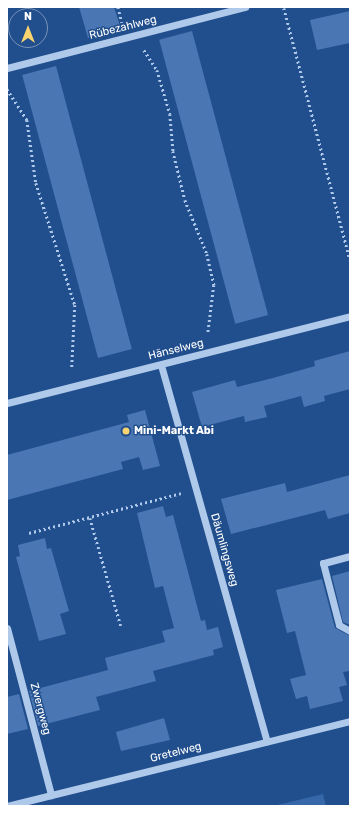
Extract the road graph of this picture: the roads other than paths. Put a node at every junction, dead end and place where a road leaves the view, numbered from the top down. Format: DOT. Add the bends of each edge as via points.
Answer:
graph roads {
  1 [pos="245,7"];
  2 [pos="7,68"];
  3 [pos="350,316"];
  4 [pos="161,365"];
  5 [pos="7,404"];
  6 [pos="350,556"];
  7 [pos="7,628"];
  8 [pos="350,631"];
  9 [pos="350,721"];
  10 [pos="267,741"];
  11 [pos="51,795"];
  12 [pos="7,806"];
  1 -- 2 [label="street, Rübezahlweg"];
  3 -- 4 [label="street, Hänselweg"];
  4 -- 5 [label="street, Hänselweg"];
  4 -- 10 [label="street, Däumlingsweg"];
  6 -- 8 [label="street" via="323,563 339,625"];
  7 -- 11 [label="street, Zwergweg"];
  9 -- 10 [label="street, Gretelweg"];
  10 -- 11 [label="street, Gretelweg"];
  11 -- 12 [label="street, Gretelweg"];
}
